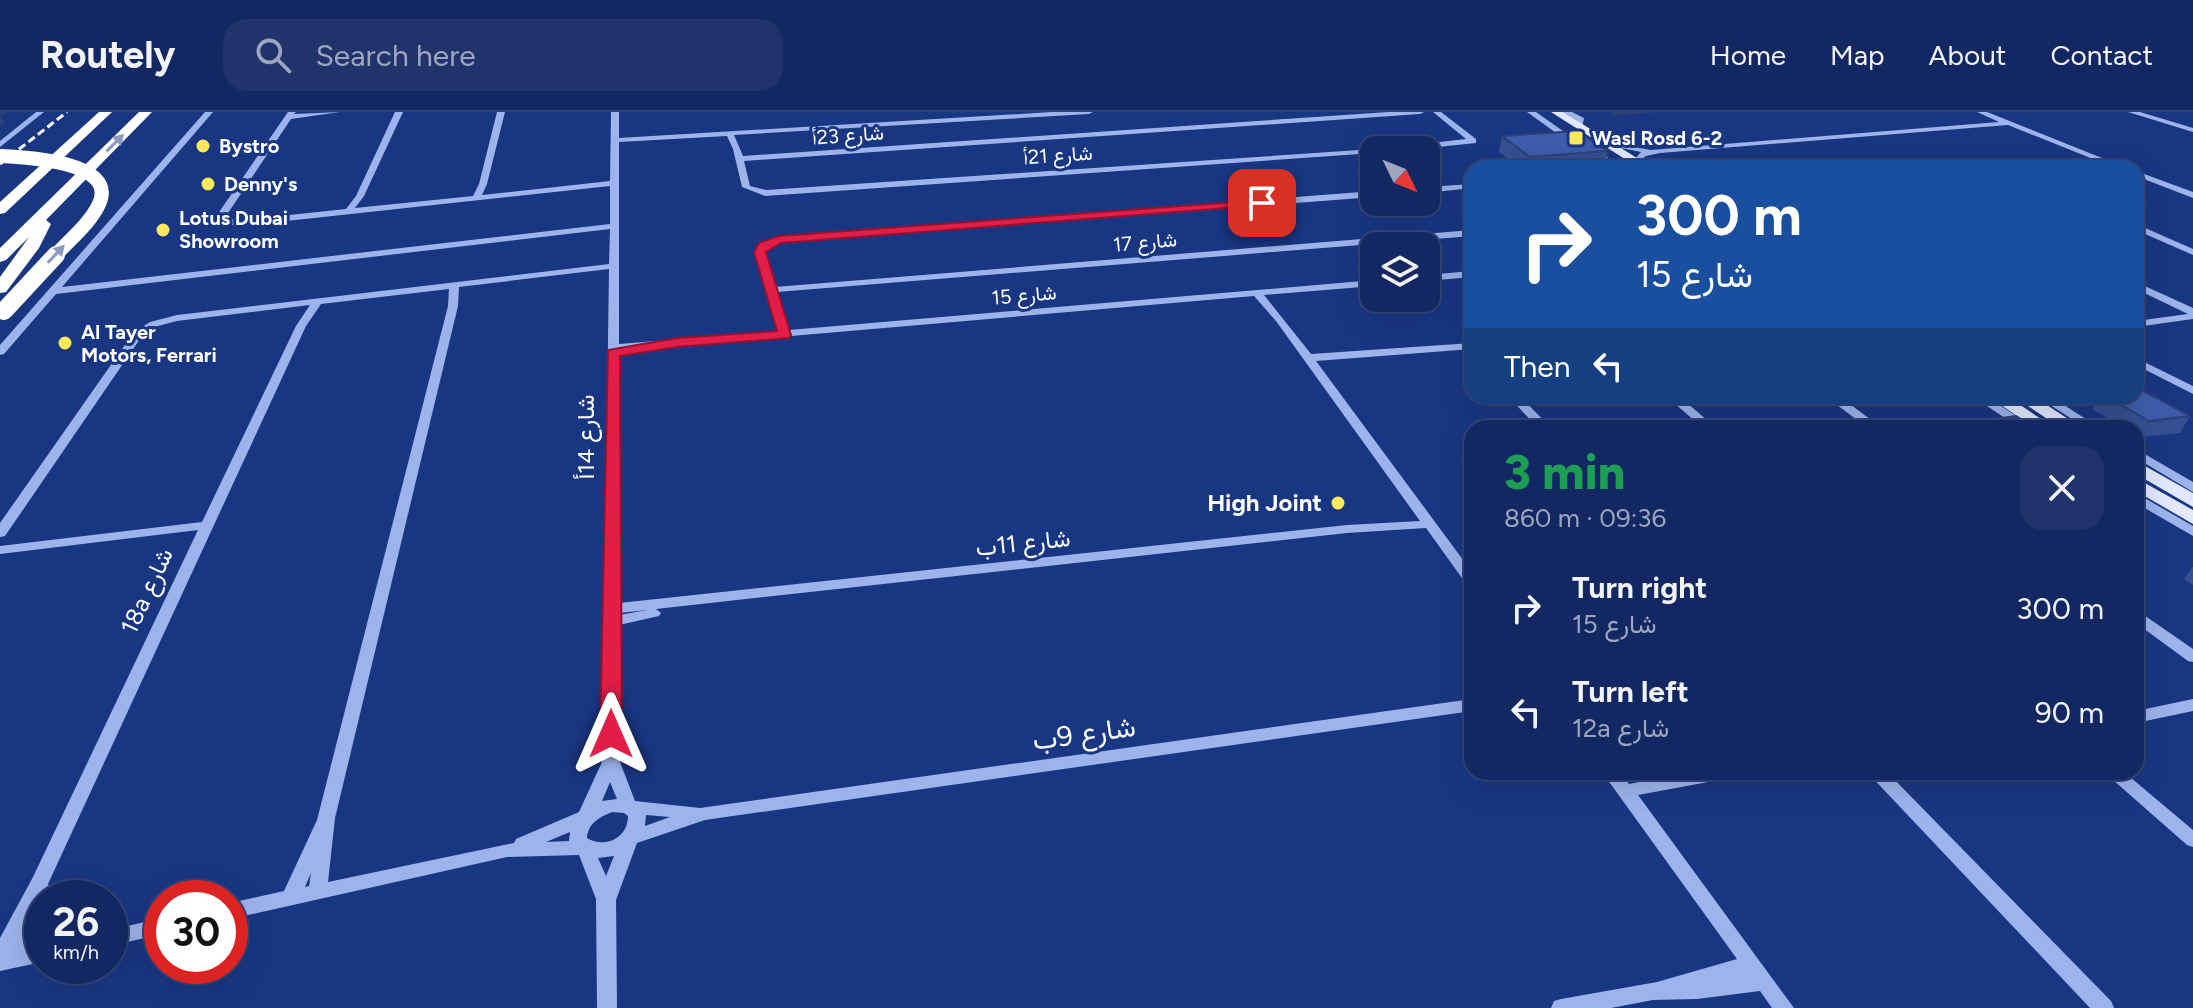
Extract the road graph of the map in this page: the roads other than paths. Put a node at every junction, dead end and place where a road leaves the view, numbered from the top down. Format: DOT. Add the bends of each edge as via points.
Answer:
graph roads {
  1 [pos="40,112"];
  2 [pos="106,112"];
  3 [pos="146,112"];
  4 [pos="209,112"];
  5 [pos="335,112"];
  6 [pos="399,112"];
  7 [pos="501,112"];
  8 [pos="615,112"];
  9 [pos="1089,112"];
  10 [pos="1420,112"];
  11 [pos="1437,112"];
  12 [pos="1531,112"];
  13 [pos="1541,112"];
  14 [pos="1556,112"];
  15 [pos="1567,112"];
  16 [pos="1981,112"];
  17 [pos="2132,112"];
  18 [pos="291,114"];
  19 [pos="983,115"];
  20 [pos="1394,115"];
  21 [pos="2012,124"];
  22 [pos="1579,126"];
  23 [pos="2193,130"];
  24 [pos="734,134"];
  25 [pos="2,142"];
  26 [pos="615,142"];
  27 [pos="1610,145"];
  28 [pos="1440,146"];
  29 [pos="1660,151"];
  30 [pos="1360,152"];
  31 [pos="738,155"];
  32 [pos="0,156"];
  33 [pos="1606,160"];
  34 [pos="1627,160"];
  35 [pos="1629,160"];
  36 [pos="1638,160"];
  37 [pos="2103,160"];
  38 [pos="2144,176"];
  39 [pos="614,185"];
  40 [pos="1464,187"];
  41 [pos="1440,189"];
  42 [pos="1360,195"];
  43 [pos="2193,195"];
  44 [pos="480,199"];
  45 [pos="0,210"];
  46 [pos="353,212"];
  47 [pos="43,214"];
  48 [pos="614,227"];
  49 [pos="2144,231"];
  50 [pos="1464,234"];
  51 [pos="2193,252"];
  52 [pos="0,257"];
  53 [pos="613,267"];
  54 [pos="1464,275"];
  55 [pos="1440,277"];
  56 [pos="1360,284"];
  57 [pos="459,285"];
  58 [pos="57,287"];
  59 [pos="0,288"];
  60 [pos="2144,289"];
  61 [pos="770,292"];
  62 [pos="1262,293"];
  63 [pos="311,303"];
  64 [pos="774,308"];
  65 [pos="2,313"];
  66 [pos="2193,316"];
  67 [pos="2144,323"];
  68 [pos="785,335"];
  69 [pos="772,336"];
  70 [pos="1464,349"];
  71 [pos="613,350"];
  72 [pos="0,352"];
  73 [pos="1310,360"];
  74 [pos="2144,365"];
  75 [pos="2193,391"];
  76 [pos="1522,404"];
  77 [pos="1682,404"];
  78 [pos="1842,404"];
  79 [pos="1990,404"];
  80 [pos="2009,404"];
  81 [pos="2034,404"];
  82 [pos="2055,404"];
  83 [pos="1537,420"];
  84 [pos="1700,420"];
  85 [pos="1865,420"];
  86 [pos="2016,420"];
  87 [pos="2035,420"];
  88 [pos="2060,420"];
  89 [pos="2081,420"];
  90 [pos="2144,458"];
  91 [pos="2144,471"];
  92 [pos="2144,488"];
  93 [pos="2193,488"];
  94 [pos="2193,501"];
  95 [pos="2144,502"];
  96 [pos="2193,518"];
  97 [pos="1427,520"];
  98 [pos="209,522"];
  99 [pos="2193,532"];
  100 [pos="0,533"];
  101 [pos="67,542"];
  102 [pos="0,550"];
  103 [pos="0,558"];
  104 [pos="1464,571"];
  105 [pos="611,616"];
  106 [pos="2144,622"];
  107 [pos="2193,657"];
  108 [pos="1464,706"];
  109 [pos="2189,707"];
  110 [pos="2144,715"];
  111 [pos="611,762"];
  112 [pos="1617,780"];
  113 [pos="1686,780"];
  114 [pos="1884,780"];
  115 [pos="2122,780"];
  116 [pos="1625,791"];
  117 [pos="629,807"];
  118 [pos="704,813"];
  119 [pos="586,817"];
  120 [pos="326,818"];
  121 [pos="629,838"];
  122 [pos="2193,840"];
  123 [pos="585,848"];
  124 [pos="507,850"];
  125 [pos="41,879"];
  126 [pos="318,891"];
  127 [pos="291,897"];
  128 [pos="606,899"];
  129 [pos="248,907"];
  130 [pos="24,956"];
  131 [pos="0,960"];
  132 [pos="1751,964"];
  133 [pos="1764,982"];
  134 [pos="1653,991"];
  135 [pos="607,1008"];
  136 [pos="1561,1008"];
  137 [pos="1784,1008"];
  138 [pos="2104,1008"];
  1 -- 25 [label="street"];
  2 -- 45 [label="highway"];
  47 -- 3 [label="highway, one-way"];
  4 -- 58 [label="street"];
  5 -- 18 [label="street"];
  6 -- 46 [label="street"];
  7 -- 44 [label="street"];
  8 -- 26 [label="street, شارع 14أ"];
  9 -- 19 [label="street"];
  10 -- 20 [label="street, شارع 23أ"];
  11 -- 20 [label="street, شارع 23أ"];
  11 -- 28 [label="street" via="1473,139"];
  12 -- 33 [label="street"];
  13 -- 34 [label="main road"];
  14 -- 22 [label="main road"];
  15 -- 22 [label="street" via="1581,120"];
  16 -- 21 [label="street"];
  17 -- 23 [label="street"];
  18 -- 46 [label="street" via="219,218 235,223"];
  19 -- 24 [label="street"];
  20 -- 31 [label="street, شارع 23أ"];
  21 -- 29 [label="street"];
  21 -- 37 [label="street"];
  22 -- 27 [label="main road"];
  24 -- 26 [label="street"];
  24 -- 31 [label="street"];
  26 -- 39 [label="street, شارع 14أ"];
  27 -- 29 [label="street"];
  27 -- 35 [label="main road"];
  29 -- 36 [label="street"];
  30 -- 31 [label="street, شارع 21أ" via="771,193 746,187"];
  65 -- 32 [label="highway, one-way, bridge" via="91,216 102,191 94,177 72,166"];
  38 -- 43 [label="street"];
  39 -- 44 [label="street"];
  39 -- 48 [label="street, شارع 14أ"];
  40 -- 41 [label="street"];
  42 -- 61 [label="street" via="786,239 760,250"];
  44 -- 46 [label="street"];
  47 -- 52 [label="highway"];
  47 -- 59 [label="highway" via="37,241"];
  48 -- 53 [label="street, شارع 14أ"];
  48 -- 58 [label="street"];
  49 -- 51 [label="street"];
  50 -- 61 [label="street, شارع 17"];
  53 -- 57 [label="street"];
  53 -- 71 [label="street, شارع 14أ"];
  54 -- 55 [label="street"];
  56 -- 62 [label="street, شارع 15"];
  57 -- 63 [label="street"];
  57 -- 120 [label="street"];
  58 -- 72 [label="street"];
  60 -- 66 [label="street"];
  61 -- 64 [label="street"];
  62 -- 68 [label="street, شارع 15"];
  62 -- 73 [label="street"];
  63 -- 98 [label="street, 18a شارع"];
  63 -- 100 [label="street" via="169,320 138,334"];
  64 -- 68 [label="street"];
  64 -- 69 [label="street"];
  66 -- 67 [label="street"];
  68 -- 69 [label="street, شارع 15"];
  69 -- 71 [label="street, شارع 15"];
  70 -- 73 [label="street"];
  71 -- 105 [label="street, شارع 14أ"];
  73 -- 97 [label="street"];
  74 -- 75 [label="street"];
  76 -- 83 [label="street"];
  77 -- 84 [label="street"];
  78 -- 85 [label="street"];
  79 -- 86 [label="street"];
  80 -- 87 [label="main road"];
  81 -- 88 [label="main road"];
  82 -- 89 [label="street"];
  90 -- 93 [label="street"];
  91 -- 94 [label="main road"];
  92 -- 96 [label="main road"];
  95 -- 99 [label="street"];
  97 -- 104 [label="street"];
  97 -- 105 [label="street, شارع 11ب"];
  98 -- 101 [label="street"];
  98 -- 125 [label="street, 18a شارع"];
  101 -- 102 [label="street"];
  101 -- 103 [label="street"];
  105 -- 111 [label="street, شارع 14أ"];
  106 -- 107 [label="street"];
  108 -- 118 [label="street, شارع 9ب"];
  109 -- 110 [label="street"];
  111 -- 117 [label="street, شارع 14أ"];
  111 -- 119 [label="street, شارع 14أ"];
  112 -- 116 [label="street"];
  113 -- 116 [label="street"];
  114 -- 138 [label="street"];
  115 -- 122 [label="street"];
  116 -- 132 [label="street"];
  117 -- 118 [label="street, شارع 9ب"];
  117 -- 119 [label="street" via="605,807"];
  117 -- 121 [label="street" via="639,823"];
  118 -- 121 [label="street, شارع 9ب"];
  119 -- 123 [label="street" via="577,837"];
  119 -- 124 [label="street"];
  120 -- 126 [label="street"];
  120 -- 127 [label="street"];
  121 -- 123 [label="street" via="611,849"];
  121 -- 128 [label="street"];
  123 -- 124 [label="street"];
  123 -- 128 [label="street"];
  124 -- 126 [label="street"];
  125 -- 131 [label="street, 18a شارع"];
  126 -- 127 [label="street"];
  127 -- 129 [label="street"];
  128 -- 135 [label="street"];
  130 -- 131 [label="street"];
  132 -- 133 [label="street"];
  132 -- 134 [label="street"];
  133 -- 134 [label="street"];
  133 -- 137 [label="street"];
  134 -- 136 [label="street"];
}
